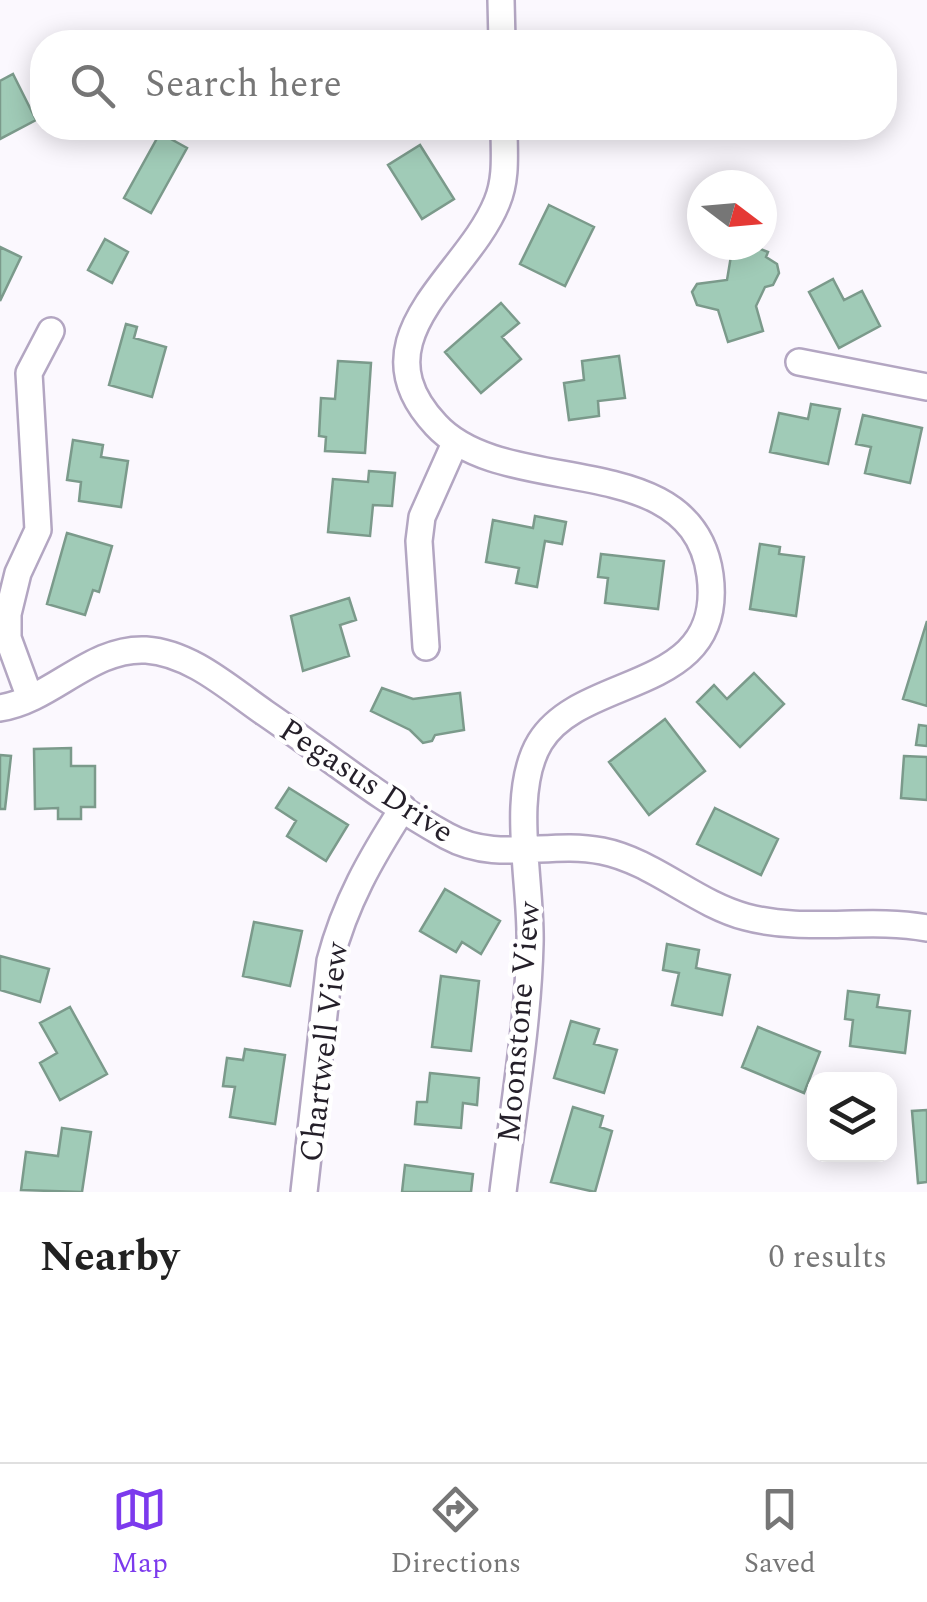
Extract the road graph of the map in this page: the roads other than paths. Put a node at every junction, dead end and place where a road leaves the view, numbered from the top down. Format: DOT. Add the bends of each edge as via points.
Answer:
graph roads {
  1 [pos="501,0"];
  2 [pos="502,30"];
  3 [pos="504,140"];
  4 [pos="52,331"];
  5 [pos="799,362"];
  6 [pos="927,388"];
  7 [pos="455,443"];
  8 [pos="426,647"];
  9 [pos="30,698"];
  10 [pos="0,708"];
  11 [pos="403,808"];
  12 [pos="528,851"];
  13 [pos="927,928"];
  14 [pos="304,1192"];
  15 [pos="503,1192"];
  1 -- 2 [label="street"];
  3 -- 7 [label="street" via="496,204 426,304 410,343 411,387"];
  4 -- 9 [label="street" via="29,372 38,530 8,614 8,638"];
  5 -- 6 [label="street"];
  7 -- 8 [label="street" via="422,517"];
  7 -- 12 [label="street, Moonstone View" via="656,499 688,523 710,578 709,602 690,650 653,676 569,714 540,742 526,786"];
  9 -- 10 [label="street, Pegasus Drive"];
  9 -- 11 [label="street, Pegasus Drive" via="112,655 161,652 202,670"];
  11 -- 12 [label="street, Pegasus Drive" via="466,845"];
  11 -- 14 [label="street, Chartwell View" via="362,873 334,945"];
  12 -- 13 [label="street, Pegasus Drive" via="615,854 719,907 762,921"];
  12 -- 15 [label="street, Moonstone View" via="530,945"];
}
